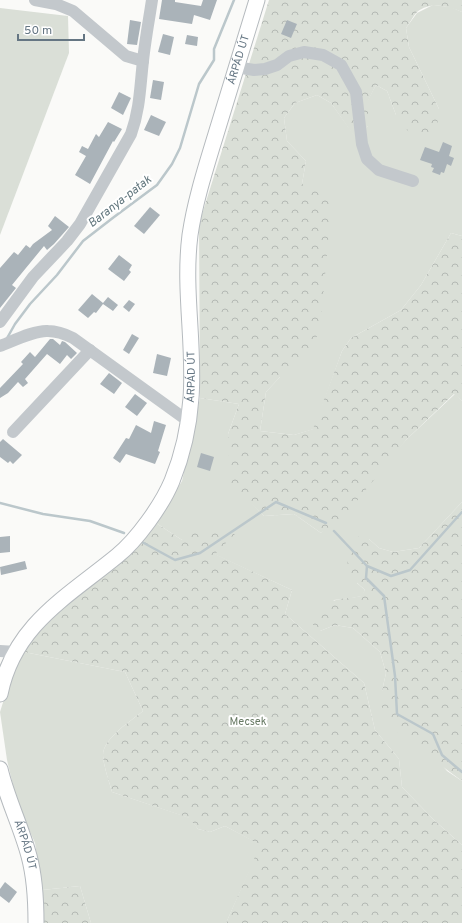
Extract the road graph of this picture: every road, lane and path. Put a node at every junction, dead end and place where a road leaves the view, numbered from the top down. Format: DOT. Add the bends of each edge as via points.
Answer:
graph roads {
  1 [pos="34,0"];
  2 [pos="152,0"];
  3 [pos="256,0"];
  4 [pos="143,61"];
  5 [pos="236,67"];
  6 [pos="413,181"];
  7 [pos="0,322"];
  8 [pos="0,346"];
  9 [pos="90,350"];
  10 [pos="188,421"];
  11 [pos="12,432"];
  12 [pos="0,651"];
  13 [pos="16,652"];
  14 [pos="0,694"];
  15 [pos="0,769"];
  16 [pos="36,923"];
  1 -- 4 [label="street" via="56,4 73,11 126,56"];
  2 -- 4 [label="street"];
  3 -- 5 [label="main road, ÁRPÁD ÚT"];
  4 -- 7 [label="street" via="141,96 131,134 80,224 33,278"];
  5 -- 6 [label="street" via="265,69 277,65 289,56 304,52 323,55 341,65 356,92 362,144 367,159 379,170"];
  5 -- 10 [label="main road, ÁRPÁD ÚT" via="207,163 190,235 188,304 191,389"];
  8 -- 9 [label="street" via="46,330 73,338"];
  9 -- 10 [label="street"];
  9 -- 11 [label="street"];
  10 -- 13 [label="main road, ÁRPÁD ÚT" via="182,451 171,484 150,518 118,555 43,615"];
  12 -- 13 [label="street"];
  13 -- 14 [label="main road, ÁRPÁD ÚT" via="4,677"];
  15 -- 16 [label="main road, ÁRPÁD ÚT" via="34,875"];
}
